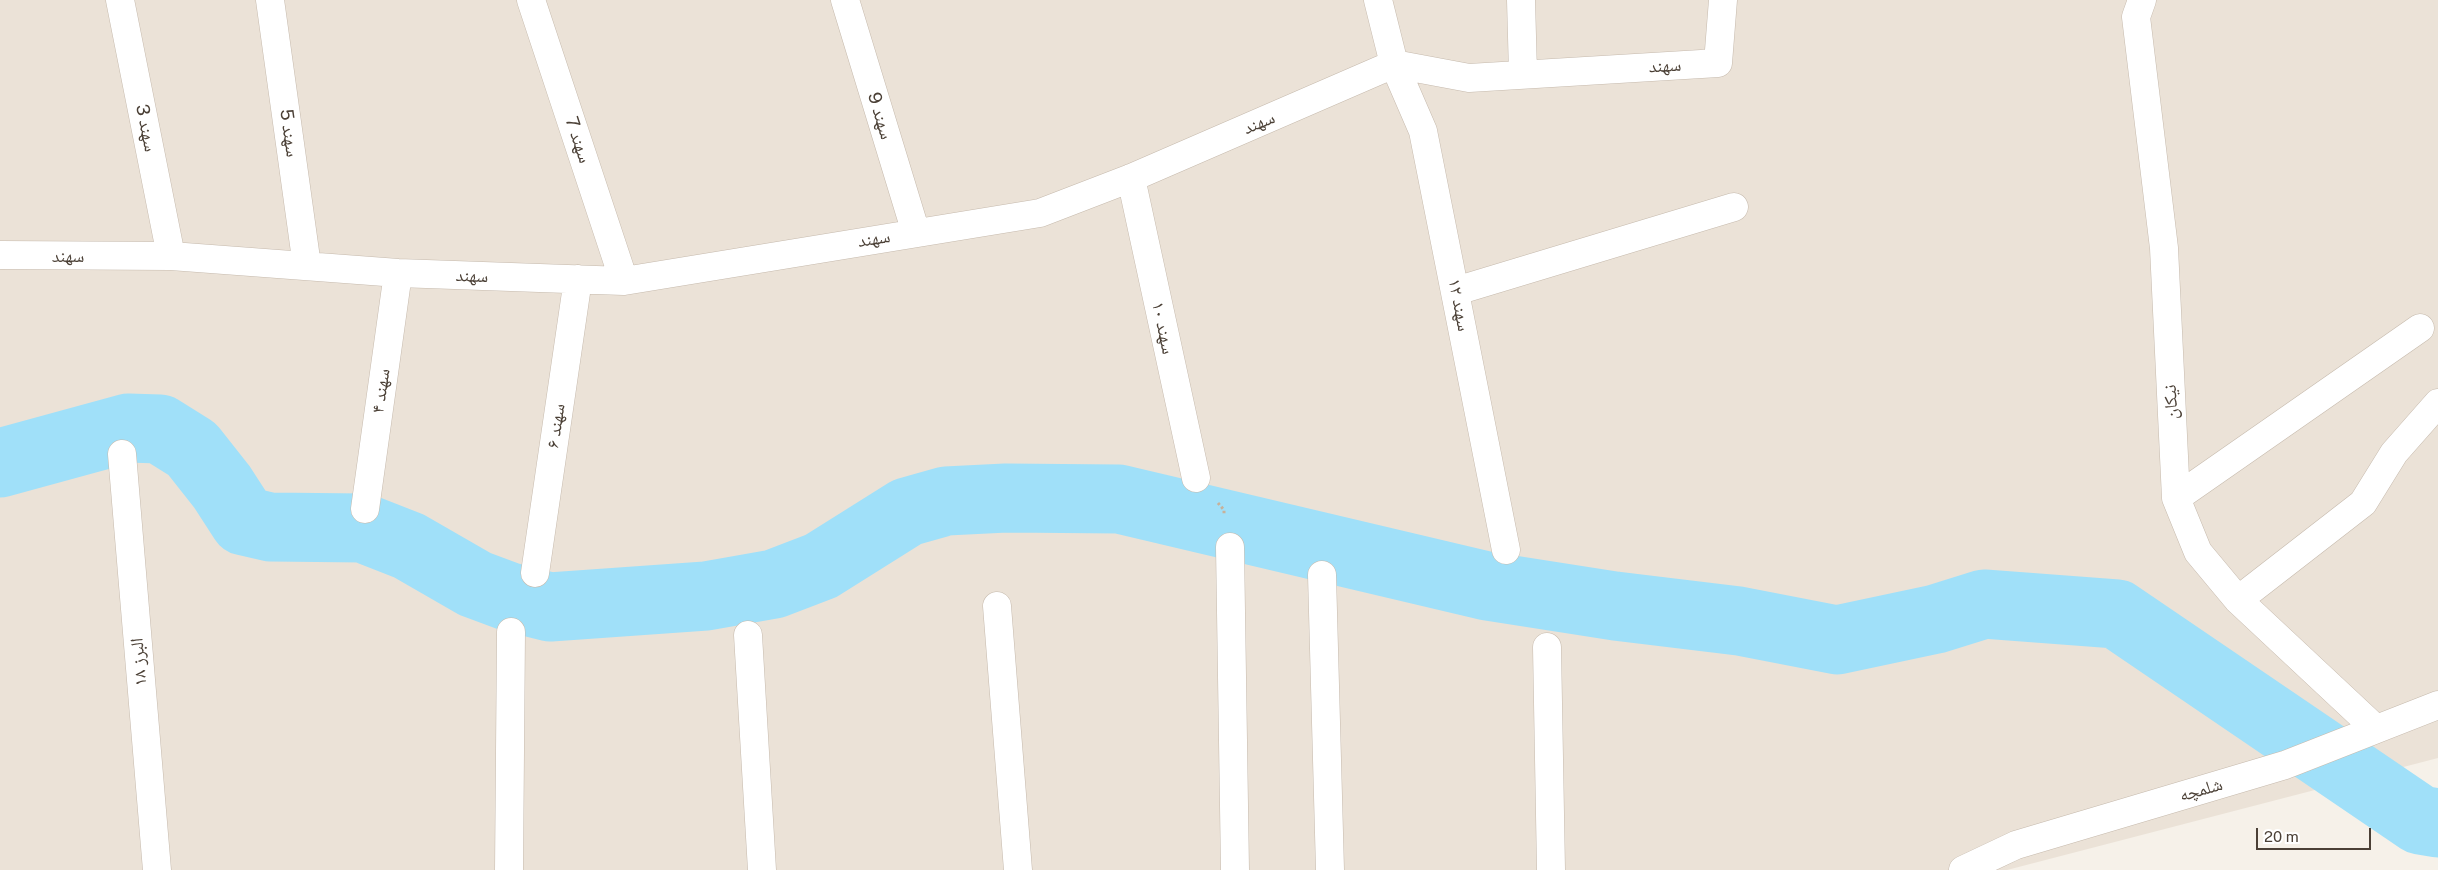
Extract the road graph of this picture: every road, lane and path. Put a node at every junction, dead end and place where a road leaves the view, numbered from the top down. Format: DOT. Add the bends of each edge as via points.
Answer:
graph roads {
  1 [pos="120,0"];
  2 [pos="270,0"];
  3 [pos="531,0"];
  4 [pos="844,0"];
  5 [pos="1378,0"];
  6 [pos="1521,0"];
  7 [pos="1724,0"];
  8 [pos="2142,0"];
  9 [pos="1394,64"];
  10 [pos="1523,73"];
  11 [pos="1131,178"];
  12 [pos="1734,206"];
  13 [pos="916,233"];
  14 [pos="0,255"];
  15 [pos="171,256"];
  16 [pos="307,266"];
  17 [pos="398,273"];
  18 [pos="578,279"];
  19 [pos="624,281"];
  20 [pos="1456,291"];
  21 [pos="2420,328"];
  22 [pos="2438,403"];
  23 [pos="122,454"];
  24 [pos="1196,478"];
  25 [pos="2176,498"];
  26 [pos="365,509"];
  27 [pos="1230,547"];
  28 [pos="1506,550"];
  29 [pos="535,573"];
  30 [pos="1322,575"];
  31 [pos="2238,600"];
  32 [pos="997,606"];
  33 [pos="511,632"];
  34 [pos="748,635"];
  35 [pos="1547,647"];
  36 [pos="2438,705"];
  37 [pos="2376,729"];
  38 [pos="156,870"];
  39 [pos="509,870"];
  40 [pos="762,870"];
  41 [pos="1018,870"];
  42 [pos="1235,870"];
  43 [pos="1330,870"];
  44 [pos="1551,870"];
  45 [pos="1963,870"];
  1 -- 15 [label="street, سهند 3"];
  2 -- 16 [label="street, سهند 5"];
  3 -- 19 [label="street, سهند 7"];
  4 -- 13 [label="street, سهند 9"];
  5 -- 9 [label="street, سهند ۱۲"];
  6 -- 10 [label="street"];
  7 -- 10 [label="street, سهند" via="1718,63"];
  8 -- 25 [label="street, نیکان" via="2136,17 2164,248"];
  9 -- 10 [label="street, سهند" via="1469,78"];
  9 -- 11 [label="street, سهند"];
  9 -- 20 [label="street, سهند ۱۲" via="1423,131"];
  11 -- 13 [label="street, سهند" via="1040,213"];
  11 -- 24 [label="street, سهند ۱۰"];
  12 -- 20 [label="street"];
  13 -- 19 [label="street, سهند"];
  14 -- 15 [label="street, سهند"];
  15 -- 16 [label="street, سهند"];
  16 -- 17 [label="street, سهند"];
  17 -- 18 [label="street, سهند"];
  17 -- 26 [label="street, سهند ۴"];
  18 -- 19 [label="street, سهند"];
  18 -- 29 [label="street, سهند ۶"];
  20 -- 28 [label="street, سهند ۱۲"];
  21 -- 25 [label="street"];
  22 -- 31 [label="street" via="2394,453 2363,503"];
  23 -- 38 [label="street, البرز ۱۸"];
  25 -- 31 [label="street, نیکان" via="2198,552"];
  27 -- 42 [label="street"];
  30 -- 43 [label="street"];
  31 -- 37 [label="street, نیکان"];
  32 -- 41 [label="street"];
  33 -- 39 [label="street"];
  34 -- 40 [label="street"];
  35 -- 44 [label="street"];
  36 -- 37 [label="street, شلمچه"];
  37 -- 45 [label="street, شلمچه" via="2285,765 2016,845"];
}
